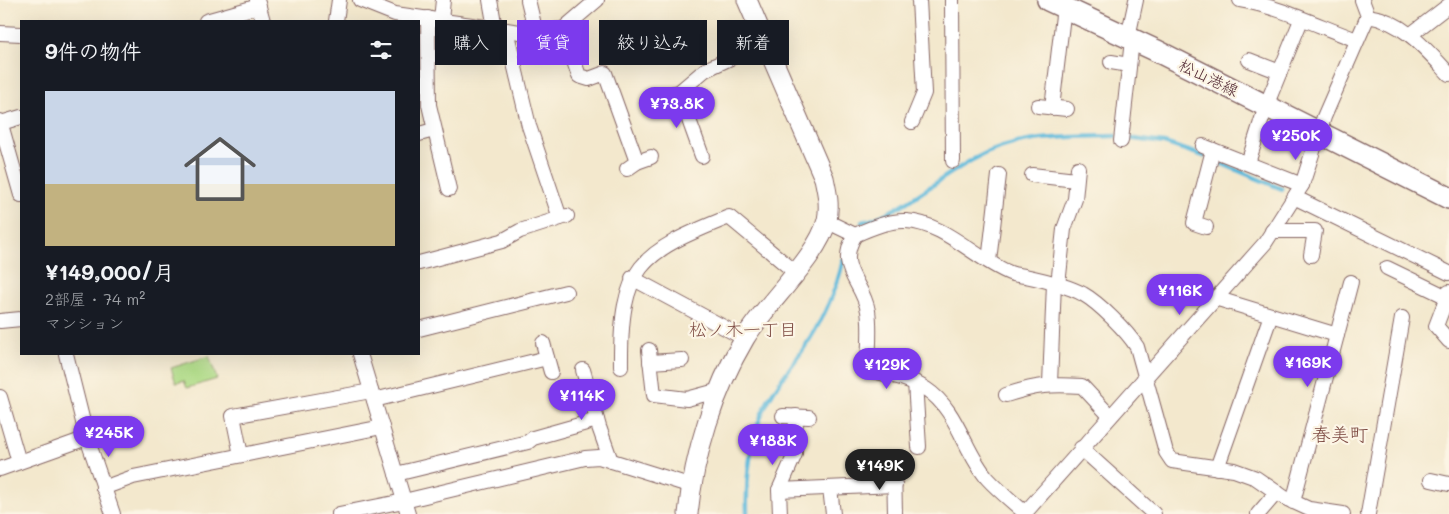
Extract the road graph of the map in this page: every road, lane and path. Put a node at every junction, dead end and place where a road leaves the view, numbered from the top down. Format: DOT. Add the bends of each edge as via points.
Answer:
graph roads {
  1 [pos="339,0"];
  2 [pos="360,0"];
  3 [pos="443,0"];
  4 [pos="490,0"];
  5 [pos="528,0"];
  6 [pos="597,0"];
  7 [pos="748,0"];
  8 [pos="919,0"];
  9 [pos="952,0"];
  10 [pos="1136,0"];
  11 [pos="1240,0"];
  12 [pos="1362,0"];
  13 [pos="258,3"];
  14 [pos="1056,4"];
  15 [pos="1449,5"];
  16 [pos="1290,6"];
  17 [pos="1368,16"];
  18 [pos="435,19"];
  19 [pos="209,20"];
  20 [pos="263,20"];
  21 [pos="336,20"];
  22 [pos="442,20"];
  23 [pos="498,20"];
  24 [pos="533,20"];
  25 [pos="574,20"];
  26 [pos="756,20"];
  27 [pos="1301,20"];
  28 [pos="0,33"];
  29 [pos="20,34"];
  30 [pos="1410,35"];
  31 [pos="1130,39"];
  32 [pos="1357,40"];
  33 [pos="507,50"];
  34 [pos="1249,60"];
  35 [pos="1111,62"];
  36 [pos="717,64"];
  37 [pos="574,65"];
  38 [pos="775,65"];
  39 [pos="1129,65"];
  40 [pos="1280,72"];
  41 [pos="1449,74"];
  42 [pos="1266,106"];
  43 [pos="1067,109"];
  44 [pos="20,117"];
  45 [pos="0,122"];
  46 [pos="912,122"];
  47 [pos="434,130"];
  48 [pos="1319,132"];
  49 [pos="420,134"];
  50 [pos="1121,141"];
  51 [pos="703,148"];
  52 [pos="651,157"];
  53 [pos="953,160"];
  54 [pos="1248,163"];
  55 [pos="1032,175"];
  56 [pos="1003,178"];
  57 [pos="449,189"];
  58 [pos="20,192"];
  59 [pos="1299,192"];
  60 [pos="1449,198"];
  61 [pos="826,221"];
  62 [pos="1206,226"];
  63 [pos="1272,231"];
  64 [pos="855,235"];
  65 [pos="1311,255"];
  66 [pos="989,261"];
  67 [pos="420,263"];
  68 [pos="1387,268"];
  69 [pos="795,272"];
  70 [pos="1449,273"];
  71 [pos="632,278"];
  72 [pos="1351,282"];
  73 [pos="1056,284"];
  74 [pos="566,292"];
  75 [pos="1448,295"];
  76 [pos="1215,298"];
  77 [pos="1270,315"];
  78 [pos="1402,318"];
  79 [pos="20,319"];
  80 [pos="0,321"];
  81 [pos="420,329"];
  82 [pos="1337,336"];
  83 [pos="744,338"];
  84 [pos="1449,341"];
  85 [pos="543,343"];
  86 [pos="66,355"];
  87 [pos="360,355"];
  88 [pos="547,358"];
  89 [pos="682,360"];
  90 [pos="621,368"];
  91 [pos="583,370"];
  92 [pos="551,372"];
  93 [pos="1146,376"];
  94 [pos="915,382"];
  95 [pos="1050,384"];
  96 [pos="720,390"];
  97 [pos="373,395"];
  98 [pos="1006,395"];
  99 [pos="0,398"];
  100 [pos="796,416"];
  101 [pos="1110,416"];
  102 [pos="597,420"];
  103 [pos="382,427"];
  104 [pos="87,438"];
  105 [pos="919,448"];
  106 [pos="1081,448"];
  107 [pos="241,456"];
  108 [pos="611,461"];
  109 [pos="19,462"];
  110 [pos="894,468"];
  111 [pos="1217,468"];
  112 [pos="0,469"];
  113 [pos="396,474"];
  114 [pos="1431,480"];
  115 [pos="1449,484"];
  116 [pos="895,485"];
  117 [pos="692,486"];
  118 [pos="103,488"];
  119 [pos="830,488"];
  120 [pos="779,490"];
  121 [pos="1277,492"];
  122 [pos="1293,502"];
  123 [pos="406,508"];
  124 [pos="1025,513"];
  125 [pos="113,514"];
  126 [pos="340,514"];
  127 [pos="688,514"];
  128 [pos="780,514"];
  129 [pos="833,514"];
  130 [pos="895,514"];
  131 [pos="1154,514"];
  132 [pos="1258,514"];
  133 [pos="1342,514"];
  134 [pos="1368,514"];
  1 -- 21 [label="street"];
  2 -- 18 [label="street" via="395,14"];
  3 -- 18 [label="street"];
  4 -- 23 [label="street"];
  5 -- 24 [label="street"];
  6 -- 25 [label="street"];
  7 -- 26 [label="main road"];
  8 -- 46 [label="street" via="924,93"];
  9 -- 53 [label="street"];
  10 -- 31 [label="street"];
  11 -- 16 [label="street"];
  12 -- 17 [label="street"];
  13 -- 19 [label="street"];
  13 -- 20 [label="street"];
  14 -- 31 [label="main road, 松山港線"];
  14 -- 43 [label="street" via="1045,107"];
  15 -- 30 [label="street"];
  16 -- 27 [label="street"];
  17 -- 30 [label="street" via="1390,22"];
  17 -- 32 [label="street"];
  18 -- 22 [label="street"];
  18 -- 47 [label="street" via="430,105"];
  27 -- 32 [label="street"];
  27 -- 40 [label="street"];
  28 -- 29 [label="street"];
  30 -- 41 [label="street"];
  31 -- 39 [label="street"];
  31 -- 42 [label="main road, 松山港線"];
  32 -- 48 [label="street"];
  33 -- 67 [label="street" via="529,126 564,217 520,231 502,241"];
  34 -- 40 [label="street"];
  35 -- 39 [label="street"];
  36 -- 51 [label="street" via="673,94"];
  37 -- 52 [label="street" via="578,76 589,79 605,74 632,165"];
  38 -- 61 [label="main road" via="824,178 828,205"];
  39 -- 50 [label="street"];
  40 -- 42 [label="street"];
  42 -- 48 [label="main road, 松山港線"];
  42 -- 54 [label="street"];
  44 -- 45 [label="street"];
  45 -- 58 [label="street"];
  47 -- 49 [label="street"];
  47 -- 57 [label="street"];
  48 -- 59 [label="street"];
  48 -- 60 [label="main road, 松山港線"];
  54 -- 59 [label="street"];
  54 -- 62 [label="street" via="1208,148 1194,223"];
  55 -- 73 [label="street" via="1077,174 1075,199 1064,229"];
  56 -- 66 [label="street"];
  59 -- 63 [label="street"];
  59 -- 70 [label="street"];
  61 -- 64 [label="street"];
  61 -- 69 [label="main road" via="813,250"];
  63 -- 65 [label="street" via="1315,231"];
  63 -- 76 [label="street"];
  64 -- 66 [label="street" via="870,228 904,221 919,223"];
  64 -- 94 [label="street" via="849,246 848,266 868,308 868,370"];
  66 -- 73 [label="street" via="1011,273"];
  68 -- 75 [label="street"];
  69 -- 71 [label="street" via="729,217 664,247 648,259"];
  69 -- 83 [label="main road"];
  71 -- 83 [label="street"];
  71 -- 90 [label="street" via="623,316"];
  72 -- 82 [label="street"];
  73 -- 93 [label="street" via="1084,295 1100,306 1137,347"];
  73 -- 95 [label="street"];
  74 -- 81 [label="street"];
  75 -- 84 [label="street" via="1436,326"];
  76 -- 77 [label="street"];
  76 -- 93 [label="street"];
  77 -- 82 [label="street"];
  77 -- 111 [label="street"];
  78 -- 134 [label="street"];
  79 -- 80 [label="street"];
  82 -- 122 [label="street"];
  83 -- 96 [label="main road"];
  85 -- 88 [label="street"];
  86 -- 104 [label="street"];
  87 -- 97 [label="street"];
  88 -- 92 [label="street"];
  88 -- 97 [label="street"];
  89 -- 96 [label="street" via="650,356 654,394 687,399"];
  91 -- 102 [label="street"];
  93 -- 101 [label="street"];
  93 -- 111 [label="street" via="1166,452 1172,461"];
  94 -- 105 [label="street"];
  94 -- 124 [label="street" via="949,411 988,479"];
  95 -- 98 [label="street"];
  95 -- 101 [label="street" via="1082,386"];
  96 -- 117 [label="main road" via="708,422"];
  97 -- 103 [label="street"];
  97 -- 107 [label="street" via="233,416"];
  99 -- 109 [label="street"];
  100 -- 120 [label="street" via="795,454"];
  101 -- 106 [label="street"];
  102 -- 108 [label="street"];
  102 -- 113 [label="street" via="532,438 528,442"];
  103 -- 107 [label="street"];
  103 -- 113 [label="street"];
  104 -- 109 [label="street"];
  104 -- 118 [label="street"];
  106 -- 124 [label="street"];
  106 -- 131 [label="street"];
  107 -- 118 [label="street" via="133,477"];
  108 -- 117 [label="street"];
  108 -- 123 [label="street" via="585,458"];
  109 -- 112 [label="street"];
  110 -- 116 [label="street"];
  111 -- 121 [label="street" via="1256,478"];
  113 -- 123 [label="street"];
  114 -- 115 [label="street"];
  116 -- 119 [label="street"];
  116 -- 130 [label="street"];
  117 -- 127 [label="main road"];
  118 -- 125 [label="street"];
  119 -- 120 [label="street"];
  119 -- 129 [label="street"];
  120 -- 128 [label="street"];
  121 -- 122 [label="street"];
  121 -- 132 [label="street"];
  122 -- 133 [label="street" via="1309,509"];
  123 -- 126 [label="street"];
}
